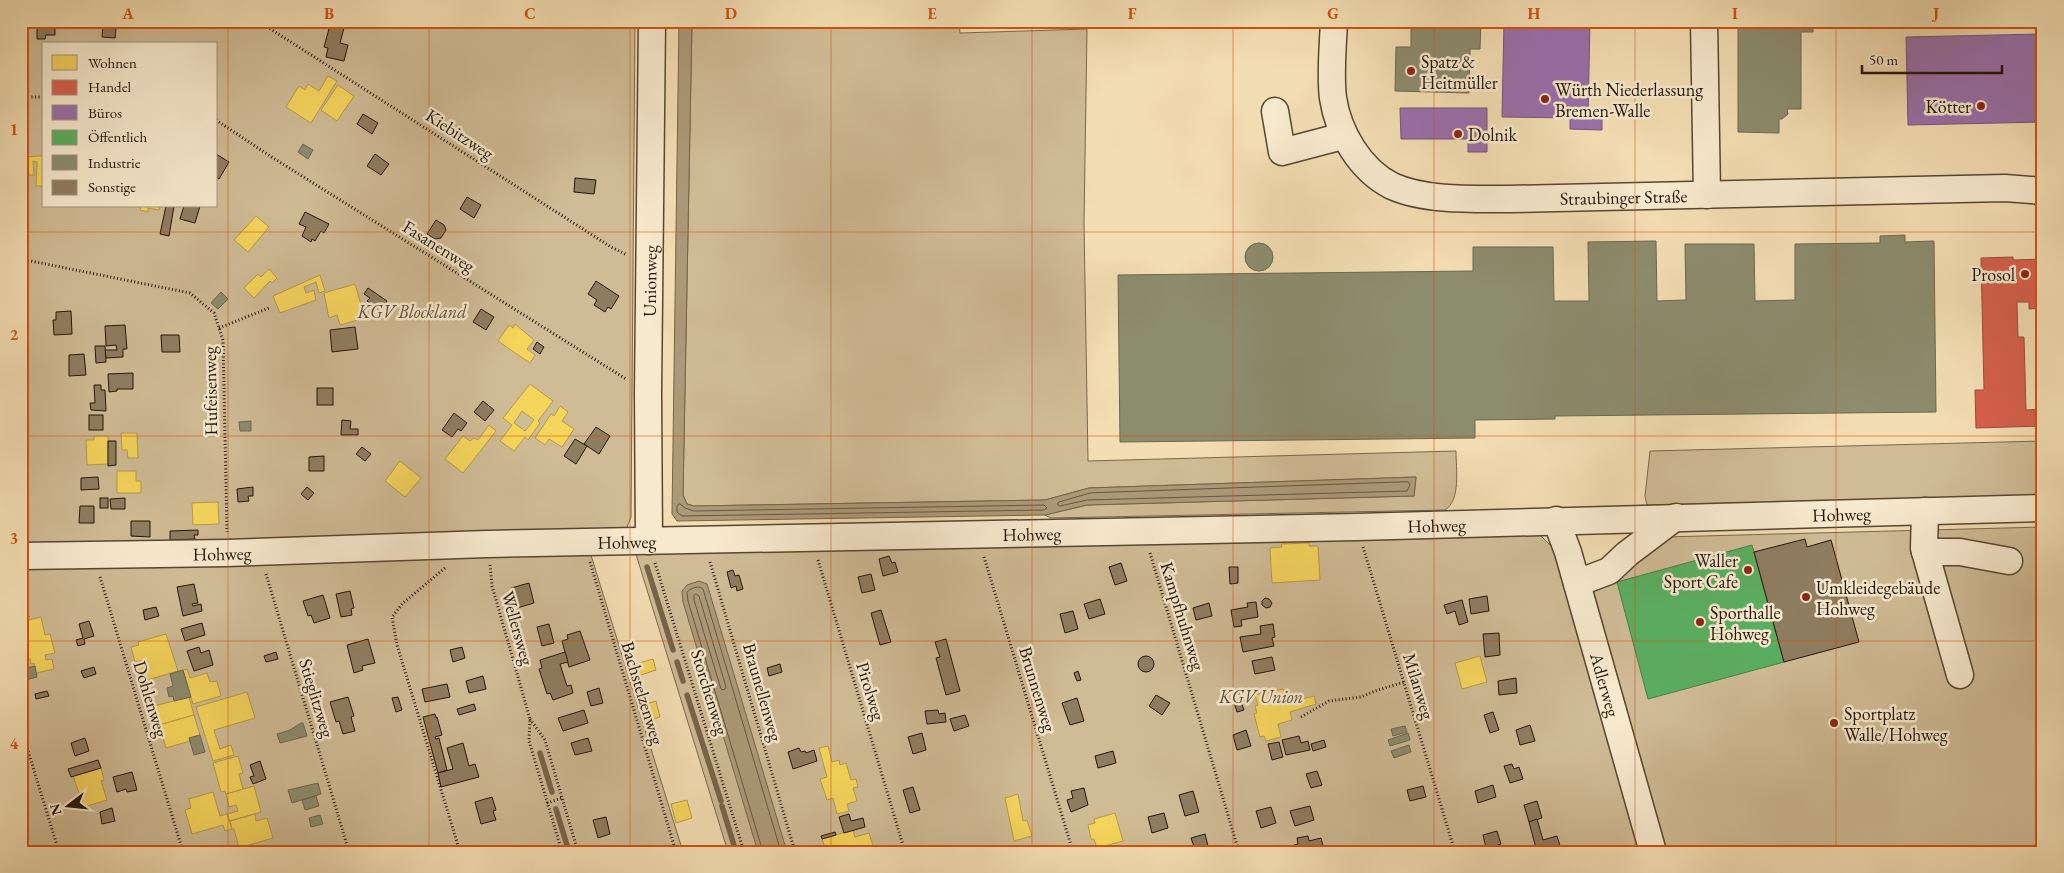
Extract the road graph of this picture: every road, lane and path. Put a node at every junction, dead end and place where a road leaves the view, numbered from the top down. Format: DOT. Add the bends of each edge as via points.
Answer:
graph roads {
  1 [pos="258,21"];
  2 [pos="652,21"];
  3 [pos="1334,21"];
  4 [pos="1704,21"];
  5 [pos="21,97"];
  6 [pos="42,97"];
  7 [pos="1275,111"];
  8 [pos="218,121"];
  9 [pos="1343,136"];
  10 [pos="2043,191"];
  11 [pos="1707,195"];
  12 [pos="21,259"];
  13 [pos="650,266"];
  14 [pos="269,308"];
  15 [pos="219,328"];
  16 [pos="648,392"];
  17 [pos="2043,508"];
  18 [pos="1925,511"];
  19 [pos="1676,517"];
  20 [pos="1556,520"];
  21 [pos="1357,527"];
  22 [pos="1143,531"];
  23 [pos="977,534"];
  24 [pos="811,538"];
  25 [pos="704,540"];
  26 [pos="649,541"];
  27 [pos="584,542"];
  28 [pos="476,544"];
  29 [pos="260,552"];
  30 [pos="1925,552"];
  31 [pos="227,553"];
  32 [pos="93,554"];
  33 [pos="21,556"];
  34 [pos="2009,561"];
  35 [pos="1577,583"];
  36 [pos="1960,675"];
  37 [pos="1404,682"];
  38 [pos="1301,717"];
  39 [pos="530,719"];
  40 [pos="21,728"];
  41 [pos="562,798"];
  42 [pos="547,803"];
  43 [pos="58,852"];
  44 [pos="183,852"];
  45 [pos="349,852"];
  46 [pos="460,852"];
  47 [pos="562,852"];
  48 [pos="578,852"];
  49 [pos="676,852"];
  50 [pos="744,852"];
  51 [pos="795,852"];
  52 [pos="905,852"];
  53 [pos="1073,852"];
  54 [pos="1240,852"];
  55 [pos="1455,852"];
  56 [pos="1653,852"];
  1 -- 13 [label="path, Kiebitzweg" via="611,247"];
  2 -- 13 [label="street, Unionweg"];
  3 -- 9 [label="street, Straubinger Straße" via="1333,97"];
  4 -- 11 [label="street"];
  5 -- 6 [label="path"];
  7 -- 9 [label="street" via="1282,152"];
  8 -- 16 [label="path, Fasanenweg"];
  9 -- 11 [label="street, Straubinger Straße" via="1365,165 1392,186 1420,194 1490,199"];
  10 -- 11 [label="street, Straubinger Straße" via="2005,188"];
  12 -- 15 [label="path, Hufeisenweg" via="190,293 214,313"];
  13 -- 16 [label="street, Unionweg"];
  14 -- 15 [label="path"];
  15 -- 31 [label="path, Hufeisenweg" via="223,340"];
  16 -- 26 [label="street, Unionweg"];
  17 -- 18 [label="street, Hohweg"];
  18 -- 19 [label="street, Hohweg"];
  18 -- 30 [label="street"];
  19 -- 20 [label="street, Hohweg"];
  19 -- 35 [label="street" via="1609,571"];
  20 -- 21 [label="street, Hohweg"];
  20 -- 35 [label="street, Adlerweg"];
  21 -- 22 [label="street, Hohweg"];
  21 -- 37 [label="path, Milanweg"];
  22 -- 23 [label="street, Hohweg"];
  22 -- 54 [label="path, Kampfhuhnweg"];
  23 -- 24 [label="street, Hohweg"];
  23 -- 53 [label="path, Brunnenweg"];
  24 -- 25 [label="street, Hohweg"];
  24 -- 52 [label="path, Pirolweg"];
  25 -- 26 [label="street, Hohweg"];
  25 -- 51 [label="path, Braunellenweg"];
  26 -- 27 [label="street, Hohweg"];
  26 -- 50 [label="path, Storchenweg"];
  27 -- 28 [label="street, Hohweg"];
  27 -- 49 [label="path, Bachstelzenweg"];
  28 -- 29 [label="street, Hohweg"];
  28 -- 39 [label="path, Wellersweg" via="492,586"];
  28 -- 46 [label="path" via="403,603 392,617 397,645"];
  29 -- 31 [label="street, Hohweg"];
  29 -- 45 [label="path, Stieglitzweg"];
  30 -- 34 [label="street" via="1960,552"];
  30 -- 36 [label="street"];
  31 -- 32 [label="street, Hohweg"];
  32 -- 33 [label="street, Hohweg"];
  32 -- 44 [label="path, Dohlenweg"];
  35 -- 56 [label="street, Adlerweg"];
  37 -- 38 [label="path" via="1361,697 1329,701"];
  37 -- 55 [label="path, Milanweg"];
  39 -- 41 [label="path, Wellersweg" via="545,740"];
  39 -- 42 [label="path, Wellersweg" via="528,741"];
  40 -- 43 [label="path"];
  41 -- 42 [label="path"];
  41 -- 48 [label="path, Wellersweg"];
  42 -- 47 [label="path, Wellersweg"];
}
